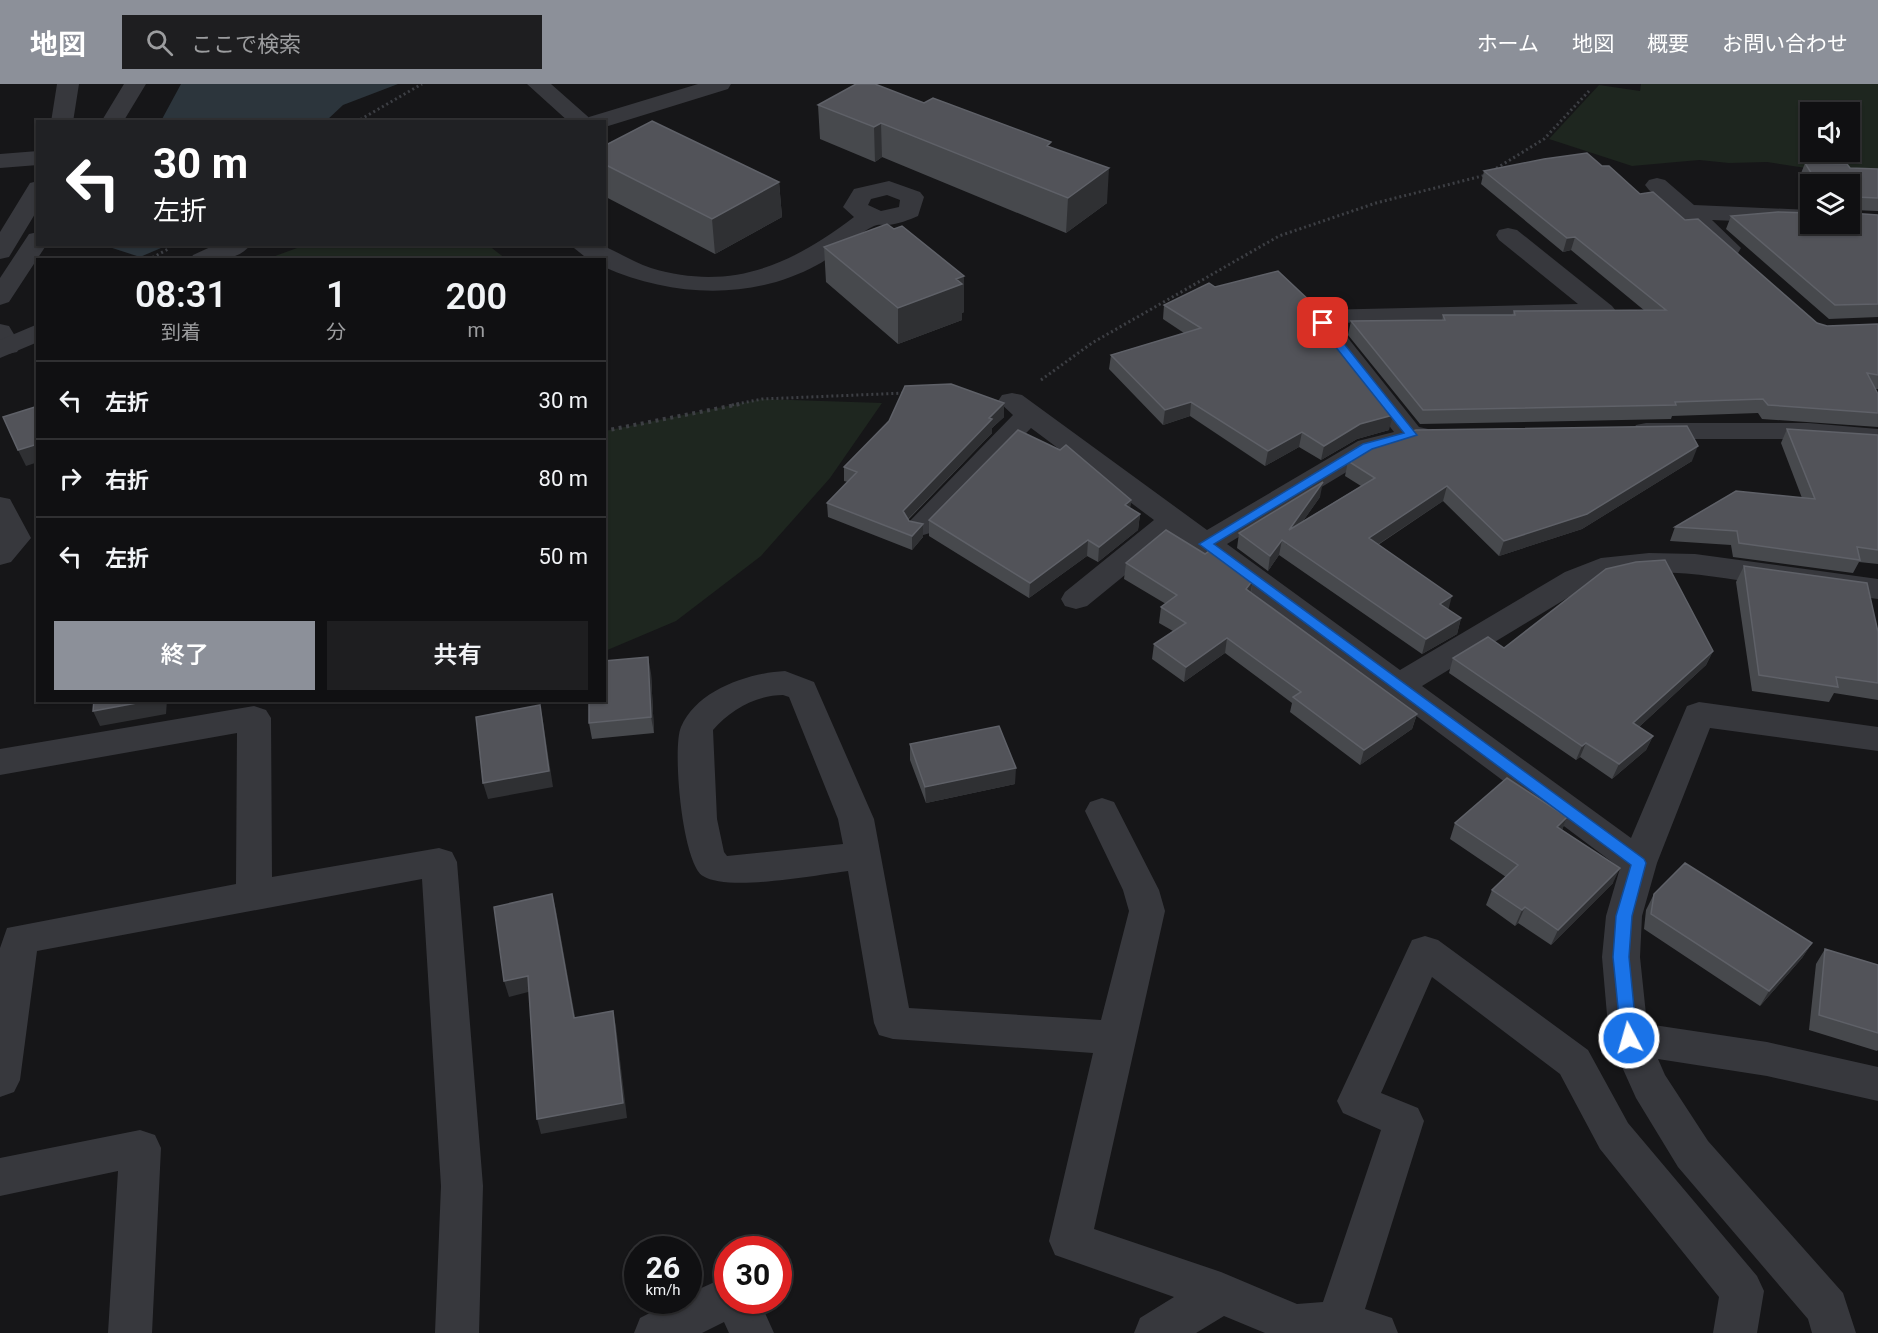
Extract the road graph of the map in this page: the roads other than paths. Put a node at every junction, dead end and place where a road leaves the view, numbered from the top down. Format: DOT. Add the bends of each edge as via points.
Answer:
graph roads {
  1 [pos="68,84"];
  2 [pos="135,84"];
  3 [pos="538,84"];
  4 [pos="720,84"];
  5 [pos="62,120"];
  6 [pos="113,120"];
  7 [pos="581,120"];
  8 [pos="603,120"];
  9 [pos="36,158"];
  10 [pos="0,161"];
  11 [pos="1657,185"];
  12 [pos="36,191"];
  13 [pos="1688,212"];
  14 [pos="1800,217"];
  15 [pos="869,218"];
  16 [pos="1508,235"];
  17 [pos="36,242"];
  18 [pos="234,246"];
  19 [pos="585,246"];
  20 [pos="0,252"];
  21 [pos="207,258"];
  22 [pos="1750,266"];
  23 [pos="0,297"];
  24 [pos="36,333"];
  25 [pos="3,342"];
  26 [pos="1616,431"];
  27 [pos="1441,434"];
  28 [pos="1411,435"];
  29 [pos="1878,438"];
  30 [pos="0,506"];
  31 [pos="1173,520"];
  32 [pos="920,526"];
  33 [pos="1205,544"];
  34 [pos="0,555"];
  35 [pos="1878,589"];
  36 [pos="1076,599"];
  37 [pos="1398,686"];
  38 [pos="1878,739"];
  39 [pos="0,762"];
  40 [pos="1102,812"];
  41 [pos="861,856"];
  42 [pos="1639,863"];
  43 [pos="254,895"];
  44 [pos="1116,1038"];
  45 [pos="1629,1038"];
  46 [pos="0,1080"];
  47 [pos="1878,1084"];
  48 [pos="0,1177"];
  49 [pos="1221,1293"];
  50 [pos="714,1304"];
  51 [pos="743,1314"];
  52 [pos="1328,1329"];
  53 [pos="130,1333"];
  54 [pos="457,1333"];
  55 [pos="656,1333"];
  56 [pos="753,1333"];
  57 [pos="1156,1333"];
  58 [pos="1735,1333"];
  59 [pos="1834,1333"];
  1 -- 5 [label="street"];
  2 -- 6 [label="street"];
  3 -- 7 [label="street"];
  4 -- 8 [label="street"];
  9 -- 10 [label="street"];
  11 -- 13 [label="street"];
  12 -- 20 [label="street"];
  13 -- 14 [label="street"];
  13 -- 22 [label="street"];
  15 -- 19 [label="street" via="795,267 770,275 706,284 669,282 624,268"];
  16 -- 28 [label="street" via="1603,311 1328,315 1323,323"];
  17 -- 23 [label="street"];
  18 -- 21 [label="street"];
  24 -- 25 [label="street"];
  26 -- 29 [label="street" via="1746,429"];
  27 -- 28 [label="street"];
  28 -- 33 [label="street" via="1368,447"];
  30 -- 34 [label="street" via="16,538"];
  31 -- 32 [label="street" via="1020,408"];
  31 -- 33 [label="street"];
  31 -- 36 [label="street"];
  33 -- 37 [label="street"];
  35 -- 37 [label="street" via="1695,564 1601,568 1576,579"];
  37 -- 42 [label="street"];
  38 -- 42 [label="street" via="1699,714"];
  39 -- 43 [label="street" via="254,718"];
  40 -- 44 [label="street" via="1141,890 1147,911"];
  41 -- 41 [label="street" via="856,819 802,690 786,683 764,685 703,716 696,729 701,838 711,862 732,870"];
  41 -- 44 [label="street" via="893,1023"];
  42 -- 45 [label="street" via="1624,916 1621,957"];
  43 -- 46 [label="street" via="20,939"];
  43 -- 54 [label="street" via="440,862 462,1186"];
  44 -- 49 [label="street" via="1070,1241"];
  45 -- 47 [label="street" via="1767,1059"];
  45 -- 59 [label="street" via="1650,1086 1693,1154 1827,1308"];
  48 -- 53 [label="street" via="140,1148"];
  49 -- 52 [label="street"];
  49 -- 57 [label="street"];
  50 -- 55 [label="street"];
  51 -- 56 [label="street"];
  52 -- 58 [label="street" via="1404,1121 1357,1101 1425,951 1574,1062 1614,1136 1742,1291"];
}
